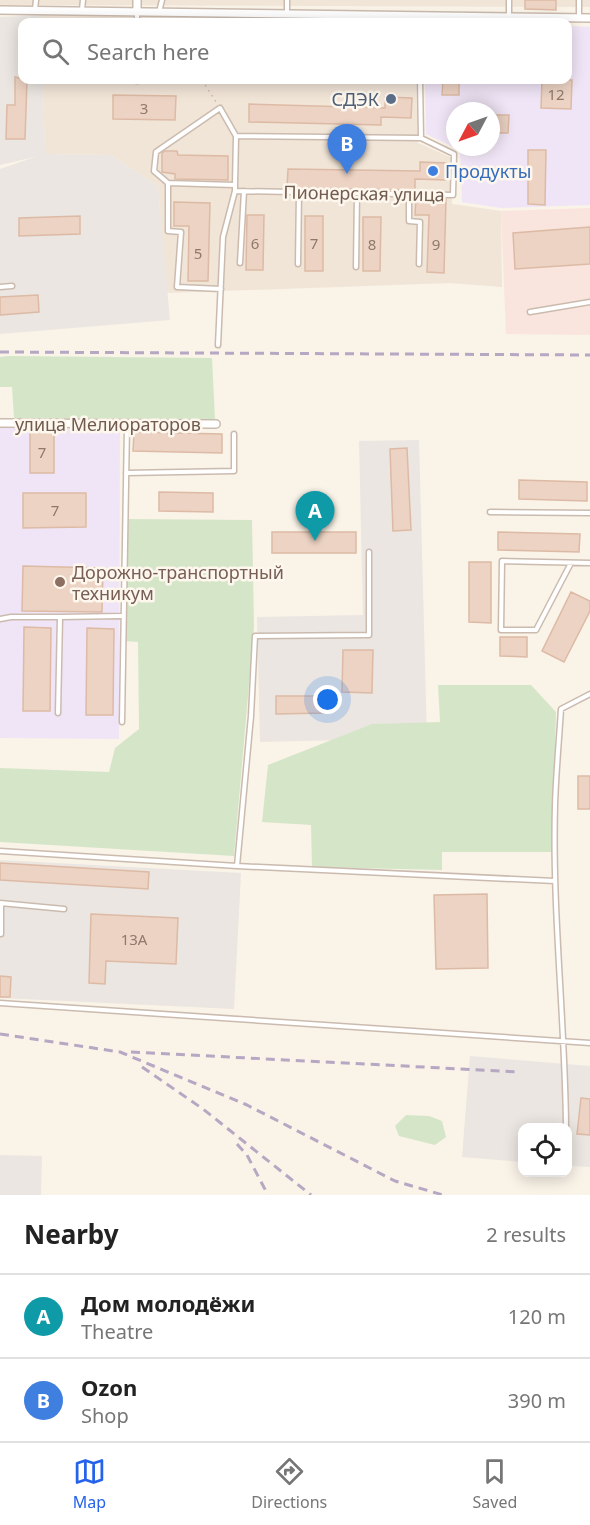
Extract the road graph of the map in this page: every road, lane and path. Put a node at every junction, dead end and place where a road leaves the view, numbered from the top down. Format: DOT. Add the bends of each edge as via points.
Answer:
graph roads {
  1 [pos="36,0"];
  2 [pos="82,0"];
  3 [pos="137,0"];
  4 [pos="162,0"];
  5 [pos="287,0"];
  6 [pos="509,0"];
  7 [pos="579,0"];
  8 [pos="0,10"];
  9 [pos="35,10"];
  10 [pos="82,10"];
  11 [pos="137,11"];
  12 [pos="159,12"];
  13 [pos="287,13"];
  14 [pos="509,16"];
  15 [pos="137,18"];
  16 [pos="398,18"];
  17 [pos="450,18"];
  18 [pos="579,18"];
  19 [pos="590,18"];
  20 [pos="205,84"];
  21 [pos="420,84"];
  22 [pos="220,108"];
  23 [pos="236,136"];
  24 [pos="421,138"];
  25 [pos="168,183"];
  26 [pos="235,185"];
  27 [pos="235,191"];
  28 [pos="244,191"];
  29 [pos="299,192"];
  30 [pos="357,193"];
  31 [pos="409,194"];
  32 [pos="240,263"];
  33 [pos="298,264"];
  34 [pos="419,264"];
  35 [pos="356,267"];
  36 [pos="12,286"];
  37 [pos="0,287"];
  38 [pos="221,289"];
  39 [pos="590,302"];
  40 [pos="530,312"];
  41 [pos="218,345"];
  42 [pos="0,423"];
  43 [pos="216,424"];
  44 [pos="127,425"];
  45 [pos="234,434"];
  46 [pos="126,473"];
  47 [pos="490,512"];
  48 [pos="590,513"];
  49 [pos="369,552"];
  50 [pos="571,563"];
  51 [pos="590,563"];
  52 [pos="121,616"];
  53 [pos="60,617"];
  54 [pos="0,619"];
  55 [pos="590,693"];
  56 [pos="58,713"];
  57 [pos="122,722"];
  58 [pos="0,851"];
  59 [pos="237,866"];
  60 [pos="555,881"];
  61 [pos="1,904"];
  62 [pos="64,909"];
  63 [pos="1,934"];
  64 [pos="0,1003"];
  65 [pos="565,1041"];
  66 [pos="590,1043"];
  67 [pos="566,1123"];
  1 -- 9 [label="lane"];
  2 -- 10 [label="lane"];
  3 -- 11 [label="street"];
  4 -- 12 [label="lane"];
  5 -- 13 [label="lane"];
  6 -- 14 [label="lane"];
  7 -- 18 [label="lane"];
  8 -- 9 [label="street"];
  9 -- 10 [label="street"];
  10 -- 11 [label="street"];
  11 -- 12 [label="street"];
  11 -- 15 [label="lane"];
  12 -- 13 [label="street"];
  13 -- 16 [label="street"];
  14 -- 17 [label="street"];
  14 -- 18 [label="street"];
  18 -- 19 [label="street"];
  20 -- 22 [label="path"];
  21 -- 24 [label="lane"];
  22 -- 23 [label="lane"];
  22 -- 25 [label="lane" via="156,152 154,171"];
  23 -- 24 [label="lane"];
  23 -- 26 [label="lane"];
  24 -- 31 [label="lane, Пионерская улица" via="454,154 453,195"];
  25 -- 26 [label="lane"];
  25 -- 38 [label="lane" via="168,231 181,232 177,287"];
  26 -- 27 [label="lane"];
  27 -- 28 [label="lane, Пионерская улица"];
  27 -- 38 [label="lane" via="223,237"];
  28 -- 29 [label="lane, Пионерская улица"];
  28 -- 32 [label="lane"];
  29 -- 30 [label="lane, Пионерская улица"];
  29 -- 33 [label="lane"];
  30 -- 31 [label="lane, Пионерская улица"];
  30 -- 35 [label="lane"];
  31 -- 34 [label="lane" via="409,221 420,222"];
  36 -- 37 [label="lane"];
  38 -- 41 [label="lane"];
  39 -- 40 [label="lane"];
  42 -- 44 [label="street, улица Мелиораторов"];
  43 -- 44 [label="street, улица Мелиораторов"];
  44 -- 46 [label="lane"];
  45 -- 46 [label="lane" via="234,471"];
  46 -- 52 [label="lane"];
  47 -- 48 [label="lane"];
  49 -- 59 [label="lane" via="369,635 255,636"];
  50 -- 50 [label="lane" via="536,630 501,630 502,561"];
  50 -- 51 [label="lane"];
  52 -- 53 [label="lane"];
  52 -- 57 [label="lane"];
  53 -- 54 [label="lane"];
  53 -- 56 [label="lane"];
  55 -- 60 [label="lane" via="561,709"];
  58 -- 59 [label="lane"];
  59 -- 60 [label="lane"];
  60 -- 65 [label="lane"];
  61 -- 62 [label="lane"];
  61 -- 63 [label="lane"];
  64 -- 65 [label="lane"];
  65 -- 66 [label="lane"];
  65 -- 67 [label="lane"];
}
